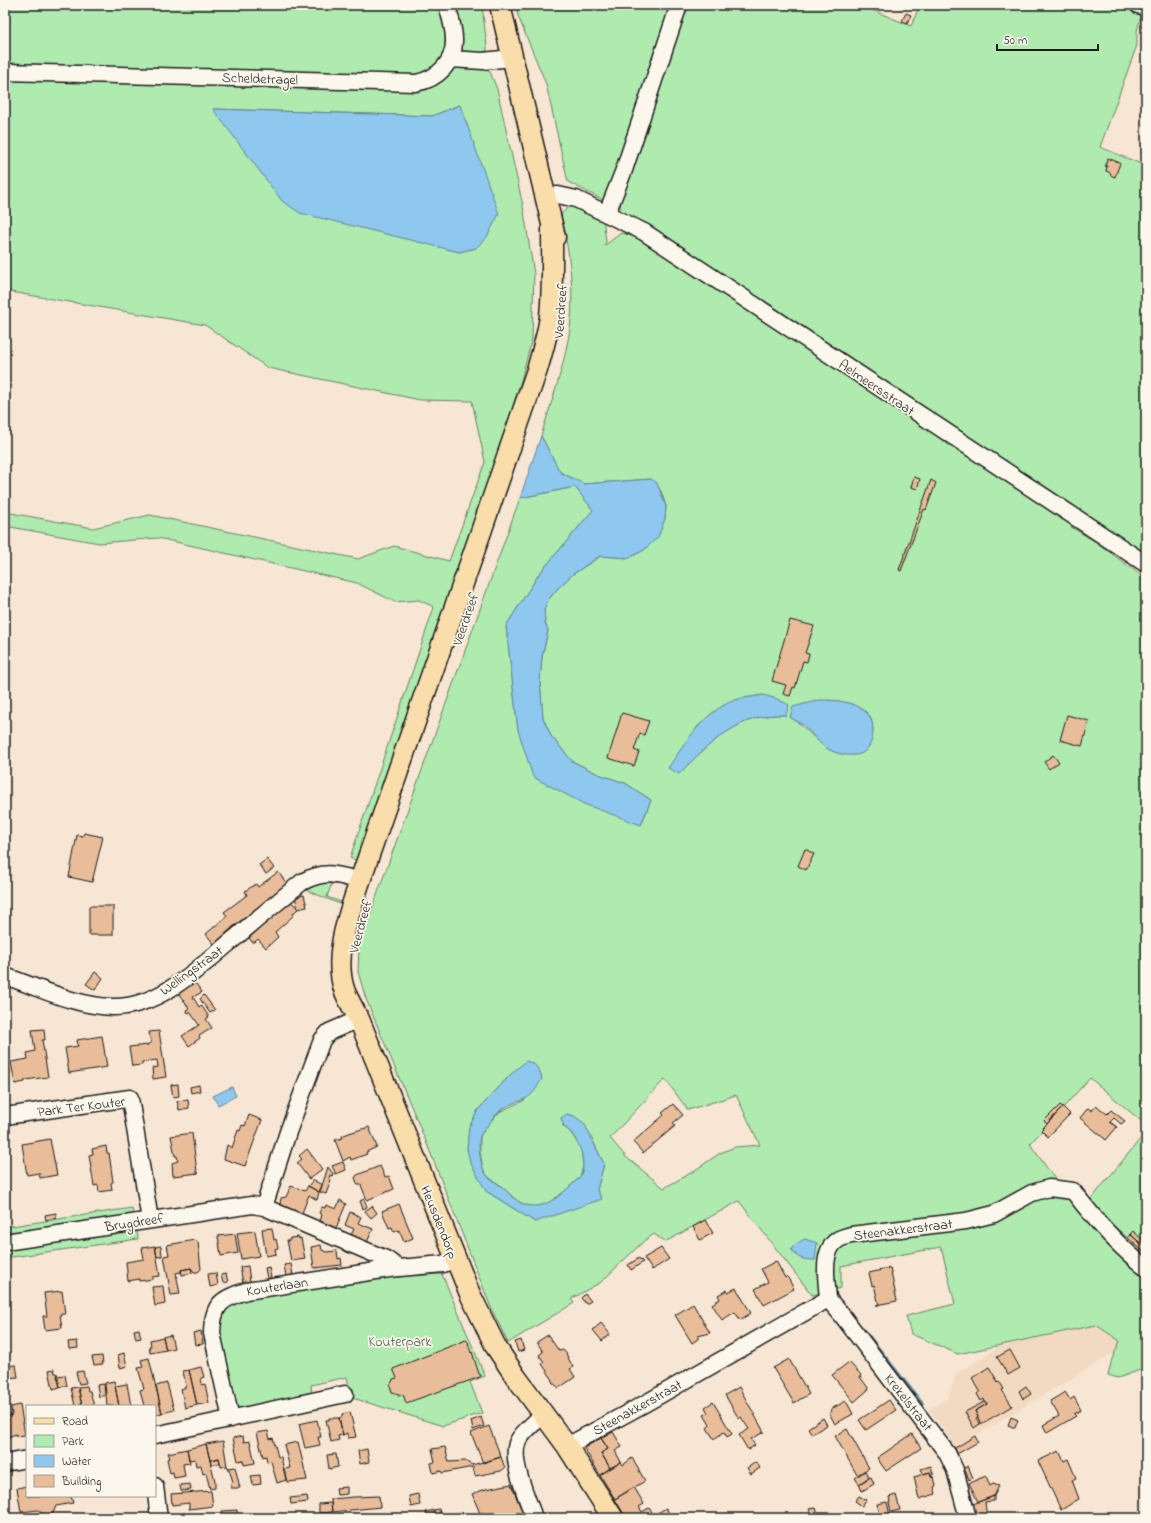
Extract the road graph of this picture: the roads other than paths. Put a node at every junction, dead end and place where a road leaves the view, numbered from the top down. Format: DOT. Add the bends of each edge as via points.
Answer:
graph roads {
  1 [pos="447,5"];
  2 [pos="500,5"];
  3 [pos="679,5"];
  4 [pos="1138,5"];
  5 [pos="1146,7"];
  6 [pos="512,58"];
  7 [pos="450,59"];
  8 [pos="5,72"];
  9 [pos="545,197"];
  10 [pos="607,213"];
  11 [pos="1146,564"];
  12 [pos="366,883"];
  13 [pos="5,976"];
  14 [pos="358,1019"];
  15 [pos="5,1116"];
  16 [pos="264,1207"];
  17 [pos="150,1220"];
  18 [pos="5,1242"];
  19 [pos="455,1259"];
  20 [pos="399,1268"];
  21 [pos="1146,1268"];
  22 [pos="828,1299"];
  23 [pos="345,1394"];
  24 [pos="543,1414"];
  25 [pos="231,1419"];
  26 [pos="156,1435"];
  27 [pos="567,1446"];
  28 [pos="26,1459"];
  29 [pos="5,1463"];
  30 [pos="156,1494"];
  31 [pos="159,1518"];
  32 [pos="534,1518"];
  33 [pos="613,1518"];
  34 [pos="968,1518"];
  1 -- 7 [label="street, Scheldetragel" via="454,41"];
  2 -- 6 [label="main road, Veerdreef"];
  3 -- 10 [label="street"];
  4 -- 5 [label="street"];
  6 -- 7 [label="street" via="483,61"];
  6 -- 9 [label="main road, Veerdreef"];
  7 -- 8 [label="street, Scheldetragel" via="444,68 428,81 416,83"];
  9 -- 10 [label="street" via="567,196"];
  9 -- 12 [label="main road, Veerdreef" via="552,225 552,284 545,343 467,594"];
  10 -- 11 [label="street, Aelmeersstraat" via="644,232"];
  12 -- 13 [label="street, Wellingstraat" via="326,874 315,875 302,882 192,974 149,1000 131,1006 86,1004"];
  12 -- 14 [label="main road, Veerdreef" via="351,959 351,978"];
  14 -- 16 [label="street" via="329,1032 322,1040"];
  14 -- 19 [label="main road, Heusdendorp"];
  15 -- 17 [label="street, Park Ter Kouter" via="130,1098"];
  16 -- 17 [label="street, Brugdreef" via="252,1205"];
  16 -- 20 [label="street, Brugdreef" via="386,1259"];
  17 -- 18 [label="street, Brugdreef"];
  19 -- 20 [label="street, Kouterlaan" via="442,1264"];
  19 -- 24 [label="main road, Heusdendorp" via="496,1347"];
  20 -- 25 [label="street, Kouterlaan" via="246,1291 221,1302 214,1315 212,1333"];
  21 -- 22 [label="street, Steenakkerstraat" via="1097,1222 1073,1191 1049,1188 1032,1193 994,1214 966,1221 851,1235 838,1240 829,1251 826,1262"];
  22 -- 27 [label="street, Steenakkerstraat"];
  22 -- 34 [label="street, Krekelstraat" via="946,1453 955,1470"];
  23 -- 25 [label="street"];
  24 -- 27 [label="main road, Heusdendorp"];
  24 -- 32 [label="street" via="518,1440 515,1450 515,1461"];
  25 -- 26 [label="street"];
  27 -- 33 [label="main road, Heusdendorp"];
  28 -- 29 [label="street"];
  30 -- 31 [label="street"];
}
